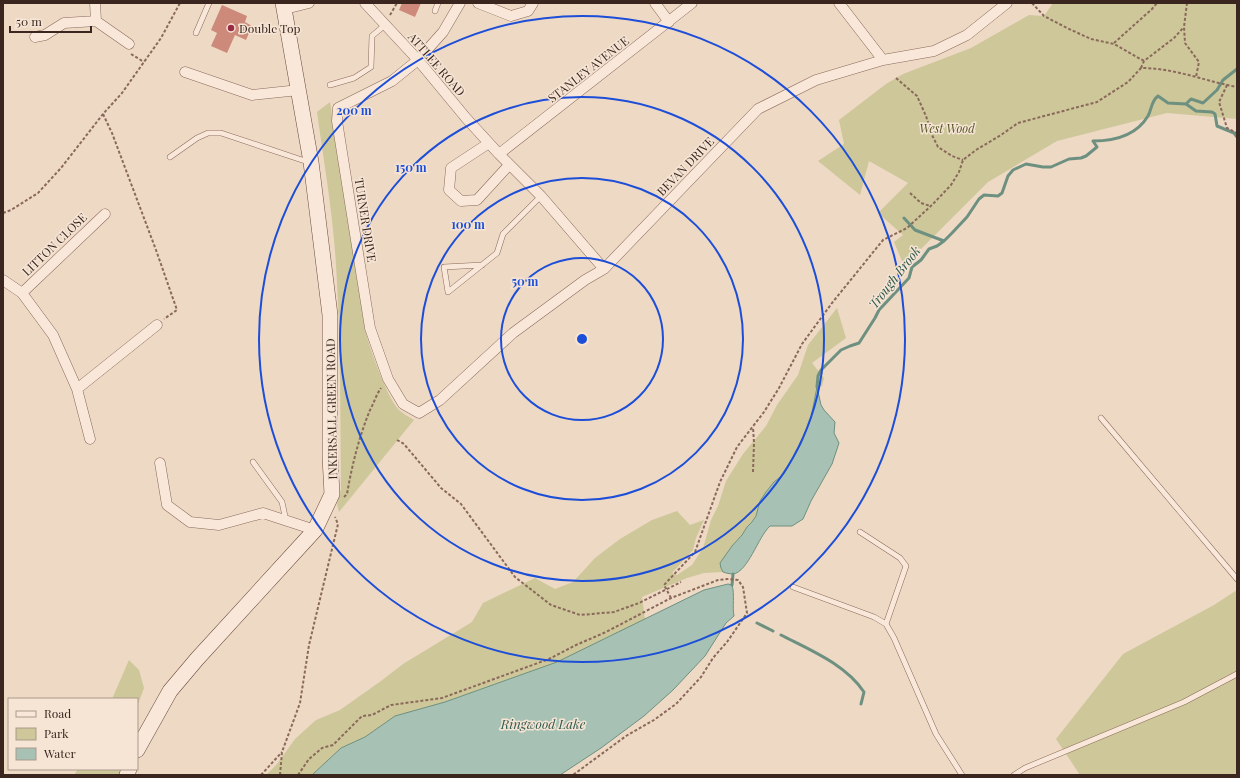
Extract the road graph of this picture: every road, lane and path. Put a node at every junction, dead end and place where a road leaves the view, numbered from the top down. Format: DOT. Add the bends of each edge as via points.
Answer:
graph roads {
  1 [pos="95,3"];
  2 [pos="180,3"];
  3 [pos="209,3"];
  4 [pos="309,3"];
  5 [pos="397,3"];
  6 [pos="438,3"];
  7 [pos="460,3"];
  8 [pos="478,3"];
  9 [pos="533,3"];
  10 [pos="655,3"];
  11 [pos="692,3"];
  12 [pos="839,3"];
  13 [pos="1032,3"];
  14 [pos="1157,3"];
  15 [pos="1187,3"];
  16 [pos="368,4"];
  17 [pos="1004,4"];
  18 [pos="284,6"];
  19 [pos="435,11"];
  20 [pos="96,21"];
  21 [pos="669,22"];
  22 [pos="385,25"];
  23 [pos="1184,27"];
  24 [pos="196,33"];
  25 [pos="35,37"];
  26 [pos="129,44"];
  27 [pos="1114,44"];
  28 [pos="418,60"];
  29 [pos="883,60"];
  30 [pos="1144,61"];
  31 [pos="1142,68"];
  32 [pos="185,72"];
  33 [pos="1196,77"];
  34 [pos="896,78"];
  35 [pos="330,85"];
  36 [pos="1227,85"];
  37 [pos="1237,87"];
  38 [pos="298,90"];
  39 [pos="103,114"];
  40 [pos="1237,133"];
  41 [pos="488,143"];
  42 [pos="499,154"];
  43 [pos="170,157"];
  44 [pos="963,160"];
  45 [pos="311,162"];
  46 [pos="509,165"];
  47 [pos="910,192"];
  48 [pos="541,196"];
  49 [pos="930,206"];
  50 [pos="3,213"];
  51 [pos="105,214"];
  52 [pos="482,265"];
  53 [pos="604,269"];
  54 [pos="3,280"];
  55 [pos="22,294"];
  56 [pos="157,325"];
  57 [pos="388,379"];
  58 [pos="77,389"];
  59 [pos="419,413"];
  60 [pos="1101,418"];
  61 [pos="753,426"];
  62 [pos="90,439"];
  63 [pos="397,440"];
  64 [pos="253,462"];
  65 [pos="160,463"];
  66 [pos="753,472"];
  67 [pos="329,507"];
  68 [pos="286,521"];
  69 [pos="316,530"];
  70 [pos="860,532"];
  71 [pos="1237,579"];
  72 [pos="681,582"];
  73 [pos="793,587"];
  74 [pos="667,589"];
  75 [pos="671,598"];
  76 [pos="886,624"];
  77 [pos="1237,674"];
  78 [pos="138,748"];
  79 [pos="282,752"];
  80 [pos="261,775"];
  81 [pos="280,775"];
  82 [pos="298,775"];
  83 [pos="573,775"];
  84 [pos="962,775"];
  85 [pos="1014,775"];
  1 -- 20 [label="street"];
  2 -- 39 [label="path" via="161,38 122,93"];
  3 -- 24 [label="lane"];
  4 -- 18 [label="street"];
  5 -- 22 [label="path"];
  6 -- 19 [label="lane"];
  7 -- 28 [label="street" via="443,32"];
  8 -- 9 [label="street" via="511,16 528,11"];
  10 -- 21 [label="street"];
  11 -- 21 [label="street, STANLEY AVENUE"];
  12 -- 29 [label="street"];
  13 -- 27 [label="path" via="1044,16 1067,28 1091,39"];
  14 -- 27 [label="path"];
  15 -- 23 [label="path"];
  16 -- 28 [label="street, ATTLEE ROAD"];
  17 -- 29 [label="street, BEVAN DRIVE" via="967,35 934,51"];
  18 -- 38 [label="street, INKERSALL GREEN ROAD"];
  20 -- 25 [label="street" via="64,23 45,35"];
  20 -- 26 [label="street"];
  21 -- 42 [label="street, STANLEY AVENUE"];
  22 -- 35 [label="lane" via="372,36 371,67 354,78"];
  23 -- 30 [label="path"];
  23 -- 33 [label="path" via="1185,43 1200,62"];
  27 -- 30 [label="path"];
  28 -- 41 [label="street, ATTLEE ROAD"];
  28 -- 57 [label="street, TURNER DRIVE" via="392,80 338,108 337,121 370,328"];
  29 -- 53 [label="street, BEVAN DRIVE" via="816,80 758,109"];
  30 -- 31 [label="path"];
  31 -- 33 [label="path"];
  31 -- 44 [label="path" via="1128,82 1097,102 1018,123"];
  32 -- 38 [label="street" via="252,95"];
  33 -- 36 [label="path"];
  34 -- 44 [label="path" via="917,96 938,147"];
  36 -- 37 [label="path"];
  36 -- 40 [label="path" via="1219,102 1227,128"];
  38 -- 45 [label="street, INKERSALL GREEN ROAD"];
  39 -- 50 [label="path" via="38,193"];
  39 -- 56 [label="path" via="149,230 176,310"];
  41 -- 42 [label="street, ATTLEE ROAD"];
  41 -- 46 [label="street" via="451,168 448,190 460,202 477,200"];
  42 -- 46 [label="street, ATTLEE ROAD"];
  43 -- 45 [label="lane" via="197,138 208,133 221,133"];
  44 -- 49 [label="path" via="952,185"];
  45 -- 67 [label="street, INKERSALL GREEN ROAD" via="330,315 332,494"];
  46 -- 48 [label="street, ATTLEE ROAD"];
  47 -- 49 [label="path"];
  48 -- 52 [label="lane" via="503,234 497,253"];
  48 -- 53 [label="street, ATTLEE ROAD"];
  49 -- 61 [label="path" via="907,228 883,240 832,303 802,344 779,388"];
  51 -- 55 [label="street, LITTON CLOSE"];
  52 -- 52 [label="lane" via="454,287 448,292 444,266"];
  53 -- 59 [label="street, BEVAN DRIVE" via="513,333 440,400"];
  54 -- 55 [label="street"];
  55 -- 58 [label="street" via="53,335"];
  56 -- 58 [label="street"];
  57 -- 59 [label="street, TURNER DRIVE" via="403,404"];
  57 -- 67 [label="path" via="377,394 366,421 352,466 347,494 337,504"];
  58 -- 62 [label="street"];
  60 -- 71 [label="lane"];
  61 -- 66 [label="path"];
  61 -- 74 [label="path" via="737,447 720,482 695,552 664,585"];
  63 -- 74 [label="path" via="404,444 441,488 461,504 515,577 551,605 580,615 614,612"];
  64 -- 68 [label="lane" via="282,502"];
  65 -- 68 [label="street" via="167,505 190,522 219,525 263,513"];
  67 -- 69 [label="street, INKERSALL GREEN ROAD"];
  67 -- 79 [label="path" via="338,524 309,644 300,703"];
  68 -- 69 [label="street"];
  69 -- 78 [label="street, INKERSALL GREEN ROAD" via="170,690"];
  70 -- 76 [label="lane" via="900,558 906,566"];
  72 -- 74 [label="path"];
  73 -- 76 [label="lane" via="874,617"];
  74 -- 75 [label="path"];
  75 -- 82 [label="path" via="606,632 504,676 442,698 391,706 372,715 362,716 333,745 322,748 309,759"];
  75 -- 83 [label="path" via="718,580 738,580 743,587 747,613 701,677 676,704 626,736"];
  76 -- 84 [label="lane" via="936,734"];
  77 -- 85 [label="lane" via="1184,702 1025,768"];
  79 -- 80 [label="path"];
  79 -- 81 [label="path"];
}
